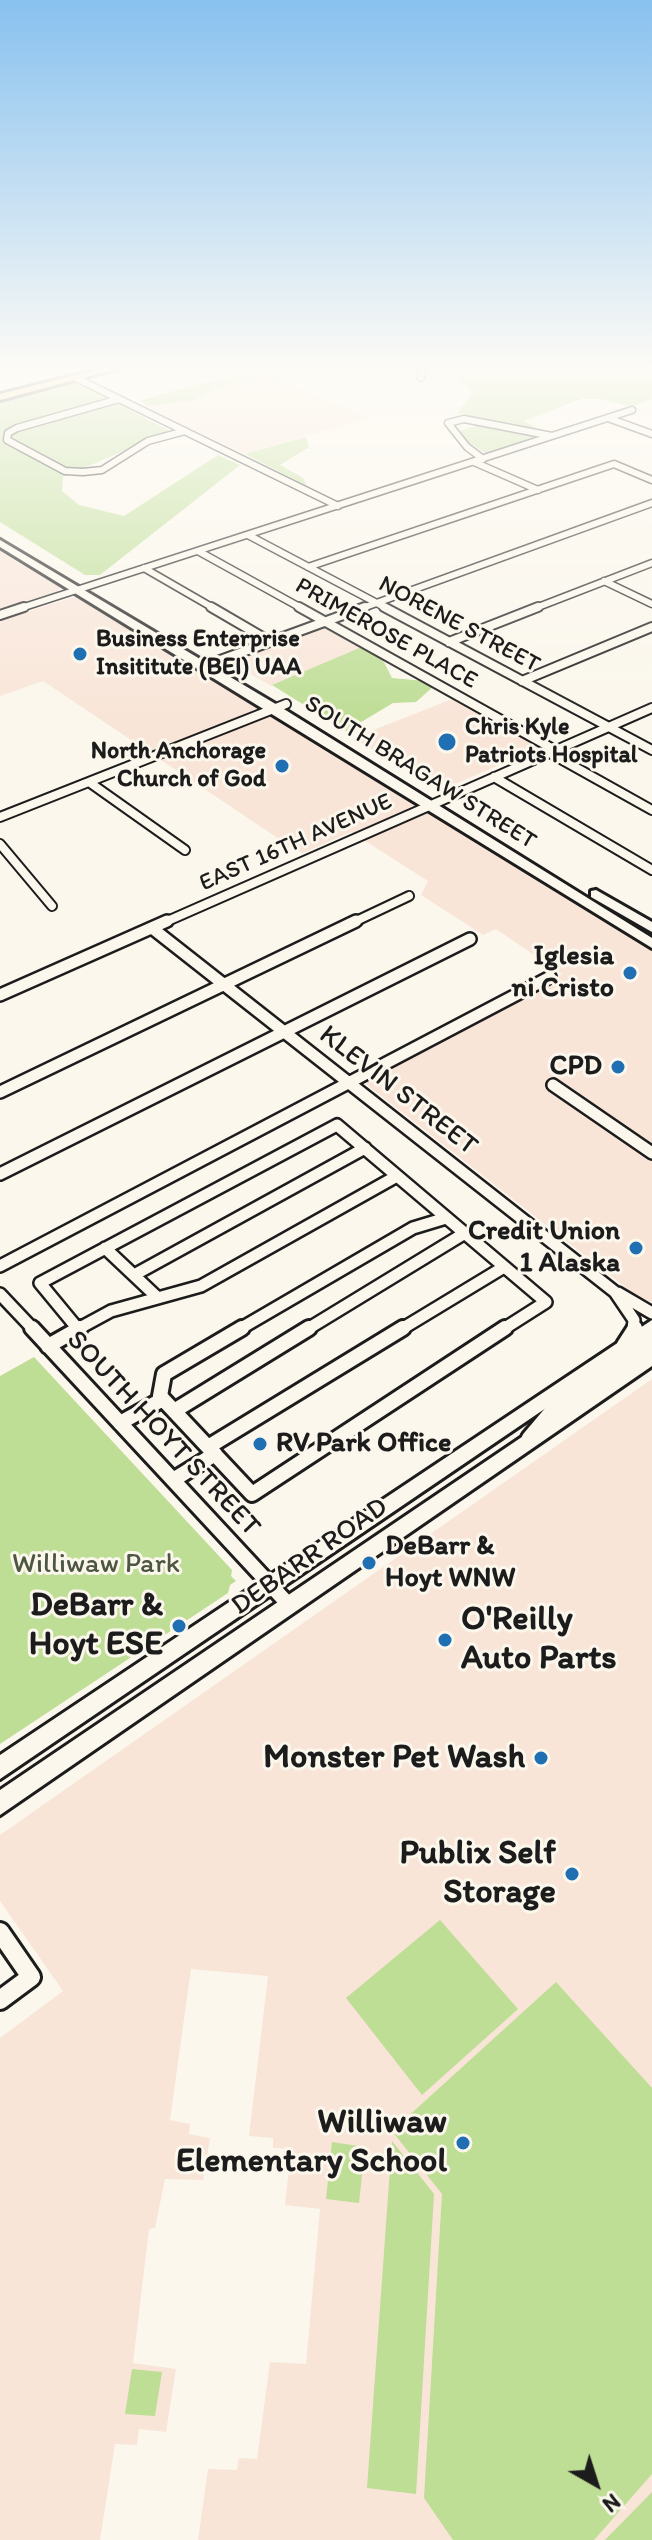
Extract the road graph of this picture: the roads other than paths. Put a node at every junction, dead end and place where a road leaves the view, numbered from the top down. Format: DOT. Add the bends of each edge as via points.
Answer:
graph roads {
  1 [pos="294,485"];
  2 [pos="405,485"];
  3 [pos="527,485"];
  4 [pos="554,485"];
  5 [pos="538,490"];
  6 [pos="652,503"];
  7 [pos="338,506"];
  8 [pos="0,529"];
  9 [pos="248,535"];
  10 [pos="0,543"];
  11 [pos="198,551"];
  12 [pos="652,563"];
  13 [pos="308,567"];
  14 [pos="144,568"];
  15 [pos="604,581"];
  16 [pos="92,585"];
  17 [pos="78,590"];
  18 [pos="376,603"];
  19 [pos="652,604"];
  20 [pos="0,615"];
  21 [pos="324,623"];
  22 [pos="652,627"];
  23 [pos="271,642"];
  24 [pos="449,642"];
  25 [pos="218,661"];
  26 [pos="204,666"];
  27 [pos="522,681"];
  28 [pos="281,706"];
  29 [pos="652,708"];
  30 [pos="609,727"];
  31 [pos="652,750"];
  32 [pos="552,752"];
  33 [pos="494,777"];
  34 [pos="89,782"];
  35 [pos="436,803"];
  36 [pos="652,810"];
  37 [pos="0,817"];
  38 [pos="0,844"];
  39 [pos="185,850"];
  40 [pos="652,870"];
  41 [pos="409,896"];
  42 [pos="52,906"];
  43 [pos="152,928"];
  44 [pos="652,928"];
  45 [pos="470,939"];
  46 [pos="652,944"];
  47 [pos="550,977"];
  48 [pos="224,987"];
  49 [pos="0,995"];
  50 [pos="282,1032"];
  51 [pos="346,1081"];
  52 [pos="553,1085"];
  53 [pos="0,1092"];
  54 [pos="365,1148"];
  55 [pos="652,1153"];
  56 [pos="0,1174"];
  57 [pos="397,1176"];
  58 [pos="446,1218"];
  59 [pos="465,1233"];
  60 [pos="105,1248"];
  61 [pos="0,1266"];
  62 [pos="504,1267"];
  63 [pos="134,1275"];
  64 [pos="615,1292"];
  65 [pos="158,1298"];
  66 [pos="3,1302"];
  67 [pos="652,1313"];
  68 [pos="652,1327"];
  69 [pos="78,1329"];
  70 [pos="652,1342"];
  71 [pos="624,1345"];
  72 [pos="48,1346"];
  73 [pos="652,1356"];
  74 [pos="163,1399"];
  75 [pos="174,1411"];
  76 [pos="120,1423"];
  77 [pos="527,1441"];
  78 [pos="211,1451"];
  79 [pos="173,1480"];
  80 [pos="271,1585"];
  81 [pos="290,1606"];
  82 [pos="0,1768"];
  83 [pos="0,1804"];
  84 [pos="0,1932"];
  85 [pos="0,2000"];
  1 -- 7 [label="street"];
  2 -- 7 [label="street"];
  3 -- 5 [label="street"];
  4 -- 5 [label="street"];
  5 -- 13 [label="street"];
  6 -- 18 [label="street"];
  7 -- 9 [label="street"];
  8 -- 16 [label="main road, SOUTH BRAGAW STREET"];
  9 -- 11 [label="street"];
  9 -- 13 [label="street, NORENE STREET"];
  10 -- 17 [label="main road, SOUTH BRAGAW STREET"];
  11 -- 14 [label="street"];
  11 -- 21 [label="street, PRIMEROSE PLACE"];
  12 -- 15 [label="street"];
  13 -- 18 [label="street, NORENE STREET"];
  14 -- 16 [label="street"];
  14 -- 23 [label="street"];
  15 -- 19 [label="street"];
  15 -- 24 [label="street"];
  16 -- 17 [label="street"];
  16 -- 25 [label="main road, SOUTH BRAGAW STREET"];
  17 -- 20 [label="street"];
  17 -- 26 [label="main road, SOUTH BRAGAW STREET"];
  18 -- 21 [label="street"];
  18 -- 24 [label="street, NORENE STREET"];
  21 -- 23 [label="street"];
  21 -- 32 [label="street, PRIMEROSE PLACE"];
  22 -- 27 [label="street"];
  23 -- 25 [label="street"];
  24 -- 27 [label="street, NORENE STREET"];
  25 -- 26 [label="street"];
  25 -- 28 [label="main road, SOUTH BRAGAW STREET"];
  26 -- 28 [label="main road, SOUTH BRAGAW STREET"];
  27 -- 30 [label="street, NORENE STREET"];
  28 -- 34 [label="street"];
  28 -- 35 [label="main road, SOUTH BRAGAW STREET"];
  29 -- 30 [label="street, EAST 16TH AVENUE"];
  30 -- 31 [label="street, NORENE STREET"];
  30 -- 32 [label="street, EAST 16TH AVENUE"];
  32 -- 33 [label="street, EAST 16TH AVENUE"];
  32 -- 36 [label="street, PRIMEROSE PLACE"];
  33 -- 35 [label="street, EAST 16TH AVENUE"];
  33 -- 40 [label="street"];
  34 -- 37 [label="street"];
  34 -- 39 [label="street"];
  35 -- 43 [label="street, EAST 16TH AVENUE"];
  35 -- 44 [label="main road, SOUTH BRAGAW STREET"];
  35 -- 46 [label="main road, SOUTH BRAGAW STREET"];
  38 -- 42 [label="street"];
  41 -- 48 [label="street"];
  43 -- 48 [label="street, KLEVIN STREET"];
  43 -- 49 [label="street, EAST 16TH AVENUE"];
  45 -- 50 [label="street"];
  47 -- 51 [label="street"];
  48 -- 50 [label="street, KLEVIN STREET"];
  48 -- 53 [label="street"];
  50 -- 51 [label="street, KLEVIN STREET"];
  50 -- 56 [label="street"];
  51 -- 61 [label="street"];
  51 -- 64 [label="street, KLEVIN STREET"];
  52 -- 55 [label="street"];
  54 -- 57 [label="street"];
  54 -- 60 [label="street" via="337,1125"];
  54 -- 63 [label="street"];
  57 -- 58 [label="street"];
  57 -- 65 [label="street" via="201,1286"];
  58 -- 59 [label="street"];
  58 -- 74 [label="street" via="413,1228 164,1374"];
  59 -- 62 [label="street"];
  59 -- 75 [label="street"];
  60 -- 63 [label="street"];
  60 -- 69 [label="street" via="40,1283"];
  62 -- 78 [label="street" via="262,1414"];
  62 -- 78 [label="street" via="546,1302 252,1494"];
  63 -- 65 [label="street"];
  64 -- 67 [label="street, KLEVIN STREET"];
  64 -- 71 [label="street, KLEVIN STREET" via="634,1320"];
  65 -- 69 [label="street" via="111,1311"];
  66 -- 72 [label="street, SOUTH HOYT STREET"];
  68 -- 71 [label="main road, DEBARR ROAD"];
  69 -- 72 [label="street"];
  70 -- 77 [label="street" via="551,1412"];
  71 -- 80 [label="main road, DEBARR ROAD"];
  72 -- 76 [label="street, SOUTH HOYT STREET"];
  73 -- 77 [label="main road, DEBARR ROAD"];
  74 -- 75 [label="street"];
  74 -- 76 [label="street"];
  75 -- 78 [label="street"];
  76 -- 79 [label="street, SOUTH HOYT STREET"];
  77 -- 81 [label="main road, DEBARR ROAD"];
  78 -- 79 [label="street"];
  79 -- 80 [label="street, SOUTH HOYT STREET"];
  80 -- 81 [label="street, SOUTH HOYT STREET"];
  80 -- 82 [label="main road, DEBARR ROAD"];
  81 -- 83 [label="main road, DEBARR ROAD"];
  84 -- 85 [label="street" via="31,1977"];
}
